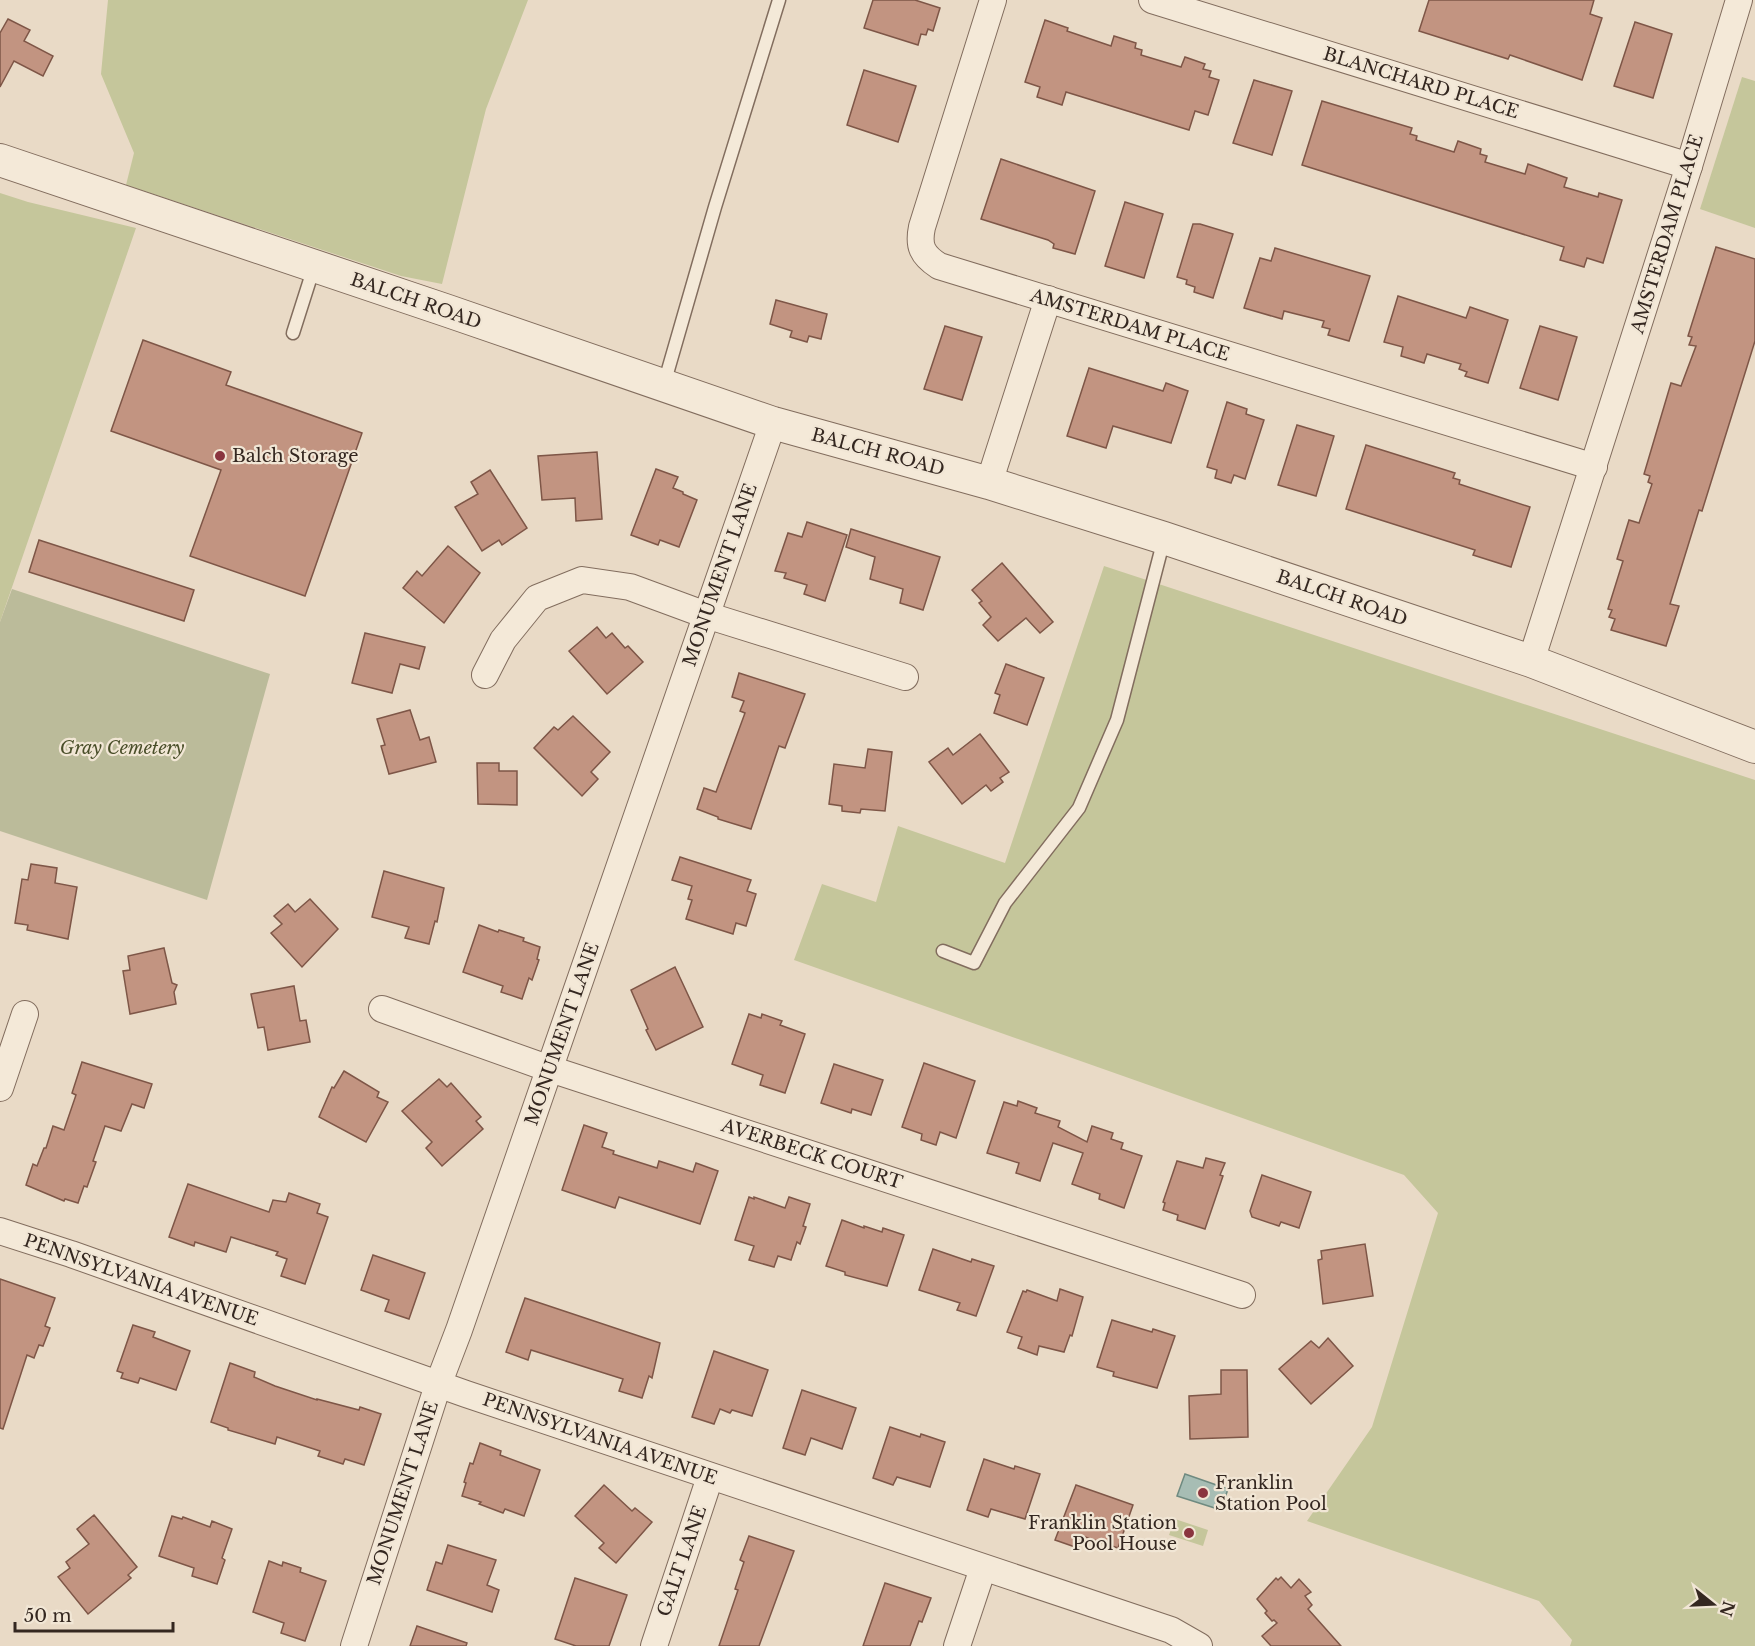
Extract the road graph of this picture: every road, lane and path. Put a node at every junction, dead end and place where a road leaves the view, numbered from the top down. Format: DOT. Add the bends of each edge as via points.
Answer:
graph roads {
  1 [pos="779,0"];
  2 [pos="993,0"];
  3 [pos="1152,0"];
  4 [pos="1738,0"];
  5 [pos="0,160"];
  6 [pos="1689,166"];
  7 [pos="314,266"];
  8 [pos="1048,299"];
  9 [pos="293,333"];
  10 [pos="664,386"];
  11 [pos="773,423"];
  12 [pos="1594,467"];
  13 [pos="989,483"];
  14 [pos="1164,538"];
  15 [pos="706,615"];
  16 [pos="1531,661"];
  17 [pos="485,675"];
  18 [pos="905,677"];
  19 [pos="1755,747"];
  20 [pos="943,951"];
  21 [pos="382,1009"];
  22 [pos="25,1014"];
  23 [pos="550,1069"];
  24 [pos="0,1088"];
  25 [pos="0,1231"];
  26 [pos="1242,1295"];
  27 [pos="438,1384"];
  28 [pos="710,1477"];
  29 [pos="983,1568"];
  30 [pos="354,1646"];
  31 [pos="654,1646"];
  32 [pos="957,1646"];
  33 [pos="1199,1646"];
  1 -- 10 [label="lane"];
  2 -- 8 [label="street, AMSTERDAM PLACE" via="922,227 921,249 939,266"];
  3 -- 6 [label="street, BLANCHARD PLACE"];
  4 -- 6 [label="street, AMSTERDAM PLACE"];
  5 -- 7 [label="street, BALCH ROAD"];
  6 -- 12 [label="street, AMSTERDAM PLACE"];
  7 -- 9 [label="lane"];
  7 -- 10 [label="street, BALCH ROAD"];
  8 -- 12 [label="street, AMSTERDAM PLACE"];
  8 -- 13 [label="street"];
  10 -- 11 [label="street, BALCH ROAD"];
  11 -- 13 [label="street, BALCH ROAD"];
  11 -- 15 [label="street, MONUMENT LANE"];
  12 -- 16 [label="street, AMSTERDAM PLACE"];
  13 -- 14 [label="street, BALCH ROAD"];
  14 -- 16 [label="street, BALCH ROAD"];
  14 -- 20 [label="lane" via="1117,720 1079,808 1005,903 974,963"];
  15 -- 17 [label="street" via="630,587 582,580 537,598 503,640"];
  15 -- 18 [label="street"];
  15 -- 23 [label="street, MONUMENT LANE"];
  16 -- 19 [label="street, BALCH ROAD"];
  21 -- 23 [label="street, AVERBECK COURT"];
  22 -- 24 [label="street"];
  23 -- 26 [label="street, AVERBECK COURT"];
  23 -- 27 [label="street, MONUMENT LANE"];
  25 -- 27 [label="street, PENNSYLVANIA AVENUE"];
  27 -- 28 [label="street, PENNSYLVANIA AVENUE"];
  27 -- 30 [label="street, MONUMENT LANE"];
  28 -- 29 [label="street, PENNSYLVANIA AVENUE"];
  28 -- 31 [label="street, GALT LANE"];
  29 -- 32 [label="street"];
  29 -- 33 [label="street, PENNSYLVANIA AVENUE" via="1171,1630"];
}
